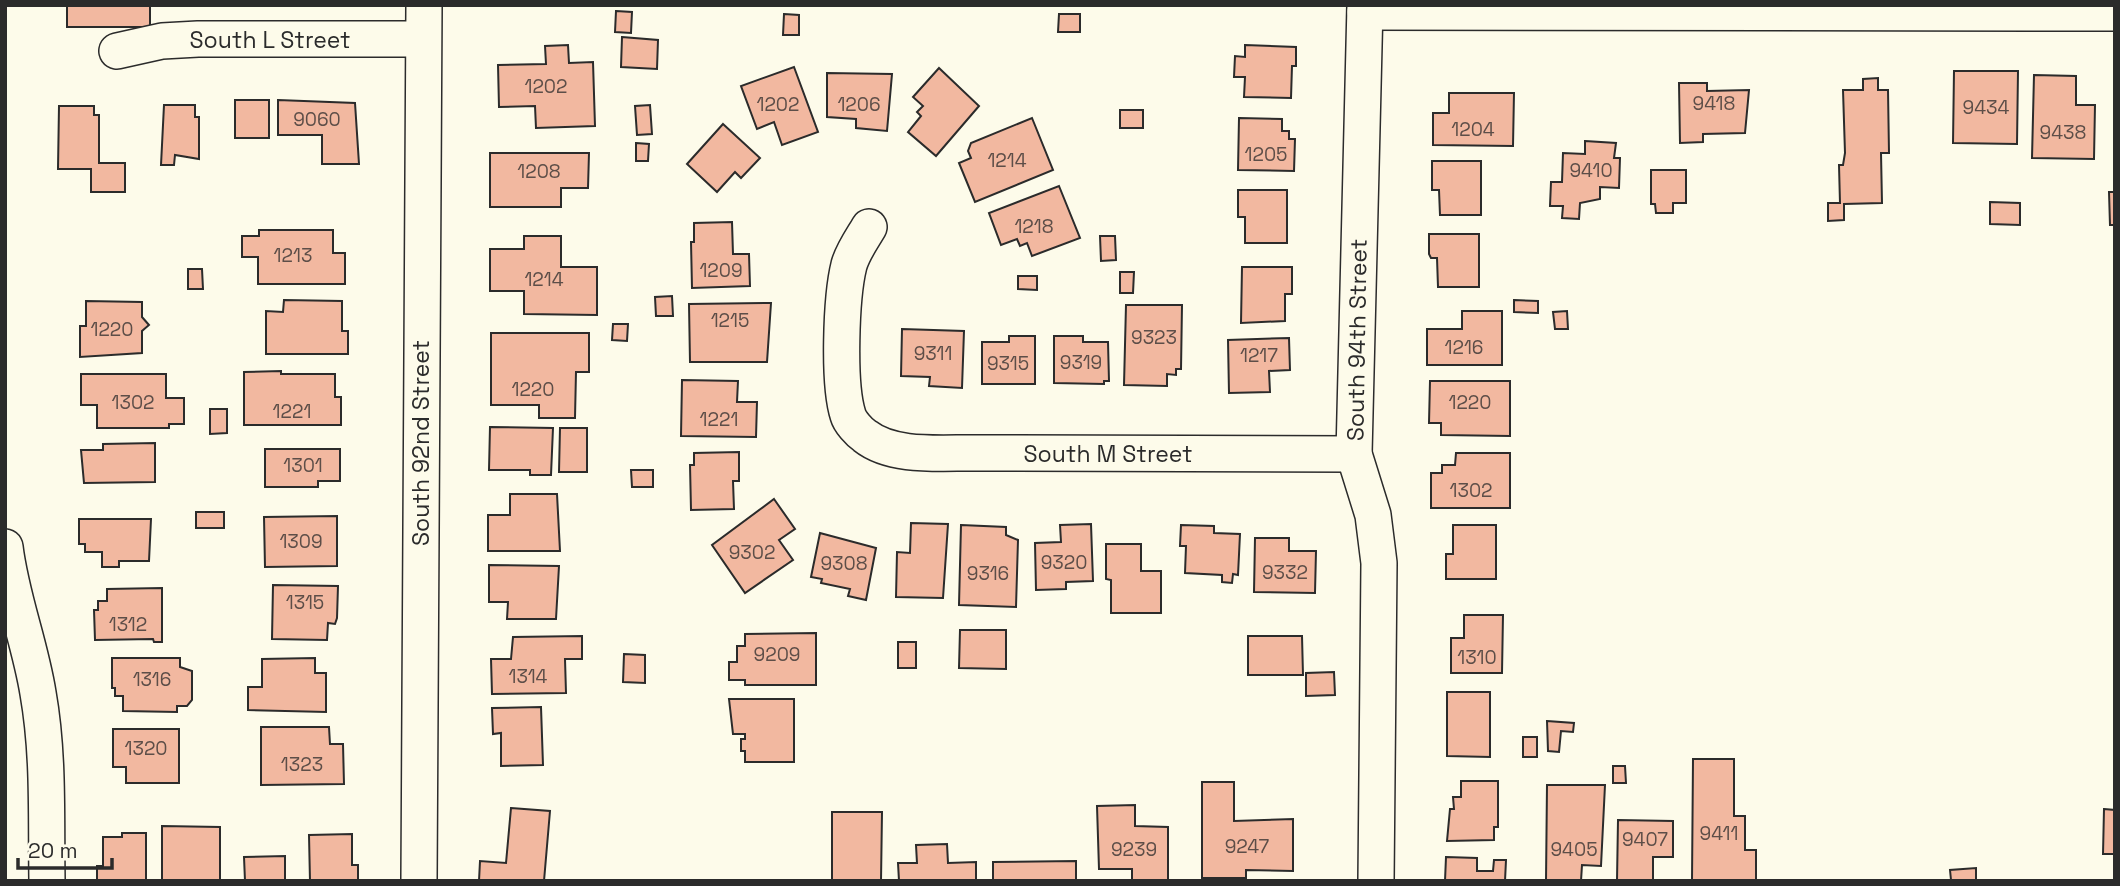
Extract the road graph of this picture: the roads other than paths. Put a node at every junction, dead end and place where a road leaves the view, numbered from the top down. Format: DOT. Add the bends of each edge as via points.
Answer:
graph roads {
  1 [pos="1365,8"];
  2 [pos="2115,13"];
  3 [pos="423,22"];
  4 [pos="117,51"];
  5 [pos="869,227"];
  6 [pos="1354,454"];
  7 [pos="5,547"];
  8 [pos="47,881"];
  9 [pos="419,881"];
  10 [pos="1376,881"];
  1 -- 2 [label="street"];
  1 -- 6 [label="street, South 94th Street"];
  3 -- 4 [label="street, South L Street" via="198,39"];
  3 -- 9 [label="street, South 92nd Street"];
  5 -- 6 [label="street, South M Street" via="850,263 844,395 849,419 865,436 886,447 920,452"];
  6 -- 10 [label="street, South 94th Street" via="1373,515 1379,563"];
  7 -- 8 [label="street" via="38,690 45,742"];
}
